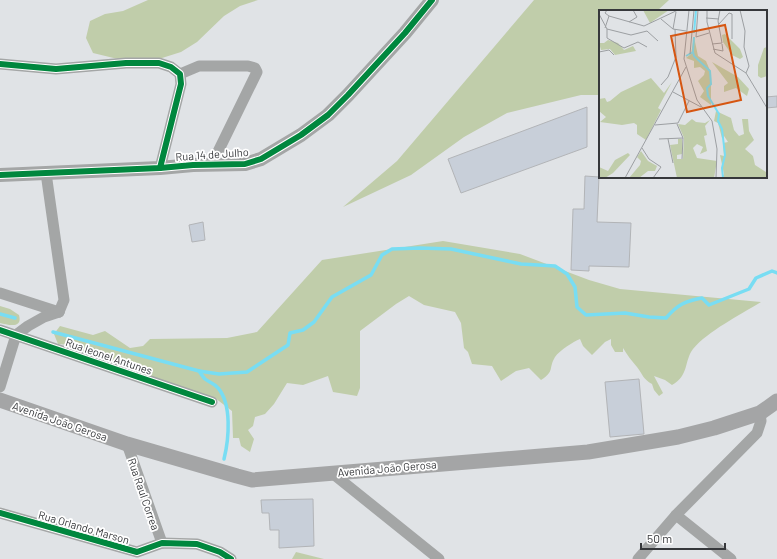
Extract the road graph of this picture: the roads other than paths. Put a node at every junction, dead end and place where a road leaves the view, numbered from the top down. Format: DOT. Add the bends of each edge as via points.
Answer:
graph roads {
  1 [pos="432,0"];
  2 [pos="0,64"];
  3 [pos="180,74"];
  4 [pos="212,164"];
  5 [pos="160,168"];
  6 [pos="46,174"];
  7 [pos="0,175"];
  8 [pos="0,294"];
  9 [pos="59,312"];
  10 [pos="0,330"];
  11 [pos="16,335"];
  12 [pos="0,387"];
  13 [pos="0,400"];
  14 [pos="777,401"];
  15 [pos="212,402"];
  16 [pos="760,412"];
  17 [pos="127,444"];
  18 [pos="332,473"];
  19 [pos="0,513"];
  20 [pos="676,515"];
  21 [pos="162,543"];
  22 [pos="231,559"];
  23 [pos="439,559"];
  24 [pos="638,559"];
  25 [pos="731,559"];
  1 -- 4 [label="street, Rua 14 de Julho" via="405,33 328,115 261,159 245,164"];
  2 -- 3 [label="street" via="56,69 159,63 171,67"];
  3 -- 4 [label="street" via="199,66 248,66 258,72"];
  3 -- 5 [label="street" via="181,84"];
  4 -- 5 [label="street, Rua 14 de Julho"];
  5 -- 6 [label="street, Rua 14 de Julho"];
  6 -- 7 [label="street, Rua 14 de Julho"];
  6 -- 9 [label="street" via="64,300"];
  8 -- 9 [label="street"];
  9 -- 11 [label="street" via="44,317"];
  10 -- 11 [label="street, Rua leonel Antunes"];
  11 -- 12 [label="street"];
  11 -- 15 [label="street, Rua leonel Antunes"];
  13 -- 17 [label="main road, Avenida João Gerosa"];
  14 -- 16 [label="main road, Avenida João Gerosa"];
  16 -- 18 [label="main road, Avenida João Gerosa" via="678,437 588,452"];
  16 -- 20 [label="street" via="761,421 757,433"];
  17 -- 18 [label="main road, Avenida João Gerosa" via="252,480"];
  17 -- 21 [label="street, Rua Raul Correa"];
  18 -- 23 [label="street"];
  19 -- 21 [label="street, Rua Orlando Marson" via="137,552"];
  20 -- 24 [label="street"];
  20 -- 25 [label="street"];
  21 -- 22 [label="street, Rua Orlando Marson" via="197,544"];
}
